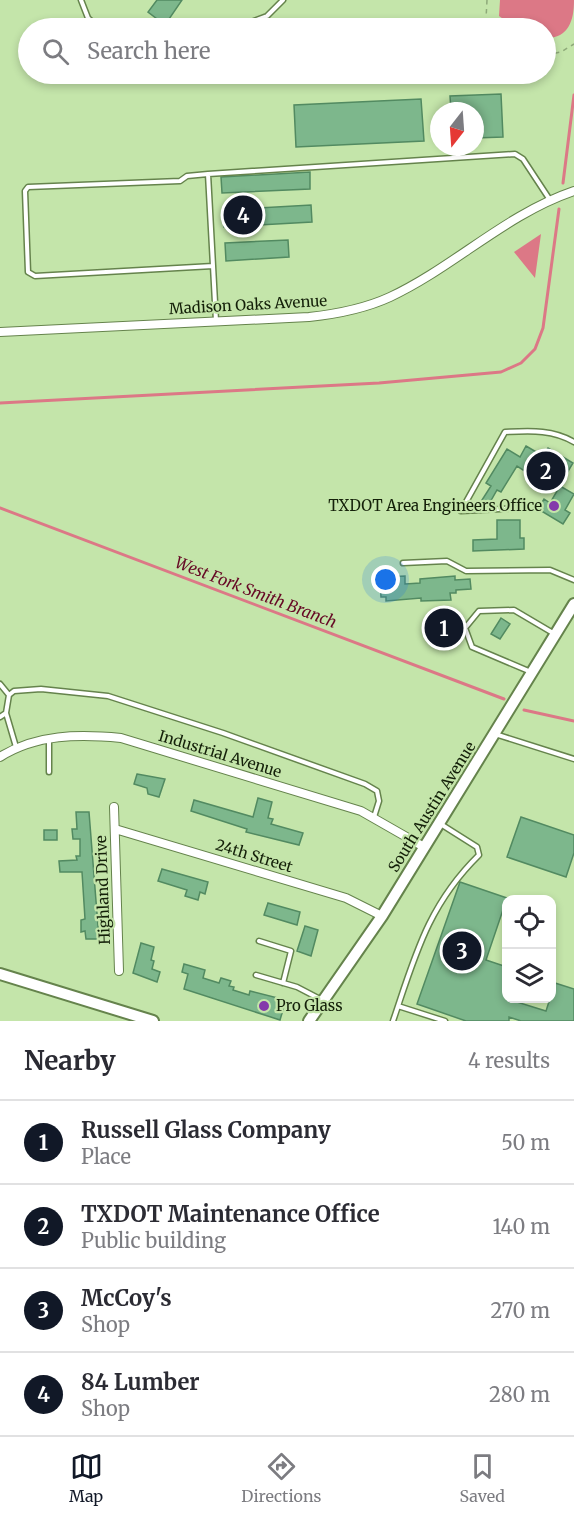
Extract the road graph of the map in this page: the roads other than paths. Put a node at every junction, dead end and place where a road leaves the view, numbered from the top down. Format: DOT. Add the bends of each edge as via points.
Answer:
graph roads {
  1 [pos="81,0"];
  2 [pos="283,0"];
  3 [pos="88,18"];
  4 [pos="262,18"];
  5 [pos="208,174"];
  6 [pos="574,190"];
  7 [pos="550,200"];
  8 [pos="213,266"];
  9 [pos="216,321"];
  10 [pos="0,332"];
  11 [pos="574,442"];
  12 [pos="518,508"];
  13 [pos="403,563"];
  14 [pos="574,580"];
  15 [pos="574,604"];
  16 [pos="555,634"];
  17 [pos="532,672"];
  18 [pos="0,684"];
  19 [pos="9,695"];
  20 [pos="6,713"];
  21 [pos="0,717"];
  22 [pos="494,734"];
  23 [pos="49,738"];
  24 [pos="16,747"];
  25 [pos="0,757"];
  26 [pos="574,759"];
  27 [pos="49,772"];
  28 [pos="114,807"];
  29 [pos="374,818"];
  30 [pos="439,823"];
  31 [pos="115,829"];
  32 [pos="424,847"];
  33 [pos="382,916"];
  34 [pos="260,941"];
  35 [pos="119,971"];
  36 [pos="0,974"];
  37 [pos="256,975"];
  38 [pos="283,983"];
  39 [pos="323,1001"];
  40 [pos="398,1006"];
  41 [pos="153,1021"];
  42 [pos="309,1021"];
  43 [pos="393,1021"];
  44 [pos="445,1021"];
  1 -- 3 [label="lane"];
  2 -- 4 [label="lane"];
  5 -- 7 [label="lane" via="515,154 523,159"];
  5 -- 8 [label="lane"];
  5 -- 8 [label="lane" via="187,176 180,181 28,187 28,272 35,276"];
  6 -- 7 [label="street, Madison Oaks Avenue"];
  7 -- 9 [label="street, Madison Oaks Avenue" via="407,288 370,304 320,316"];
  8 -- 9 [label="lane"];
  9 -- 10 [label="street, Madison Oaks Avenue"];
  11 -- 12 [label="lane" via="556,434 505,432 461,511"];
  13 -- 14 [label="lane" via="447,561 466,571 550,570"];
  15 -- 16 [label="main road, South Austin Avenue"];
  16 -- 17 [label="main road, South Austin Avenue"];
  16 -- 17 [label="lane" via="514,610 479,610 465,628 472,647"];
  17 -- 22 [label="main road, South Austin Avenue"];
  18 -- 19 [label="lane"];
  19 -- 20 [label="lane"];
  19 -- 29 [label="lane" via="41,688 108,696 223,733 365,784 376,791 379,801"];
  20 -- 21 [label="lane"];
  20 -- 24 [label="lane"];
  22 -- 26 [label="lane"];
  22 -- 30 [label="main road, South Austin Avenue"];
  23 -- 24 [label="street, Industrial Avenue"];
  23 -- 27 [label="lane"];
  23 -- 29 [label="street, Industrial Avenue" via="121,738"];
  24 -- 25 [label="street, Industrial Avenue"];
  28 -- 31 [label="street, Highland Drive"];
  29 -- 32 [label="street, Industrial Avenue"];
  30 -- 32 [label="main road, South Austin Avenue"];
  30 -- 40 [label="lane" via="477,847 479,855 455,878 421,938"];
  31 -- 33 [label="street, 24th Street" via="346,898"];
  31 -- 35 [label="street, Highland Drive"];
  32 -- 33 [label="main road, South Austin Avenue"];
  33 -- 39 [label="main road, South Austin Avenue"];
  34 -- 38 [label="lane" via="291,951"];
  36 -- 41 [label="main road"];
  37 -- 38 [label="lane"];
  38 -- 39 [label="lane"];
  39 -- 42 [label="main road, South Austin Avenue"];
  40 -- 43 [label="lane"];
  40 -- 44 [label="lane"];
}
